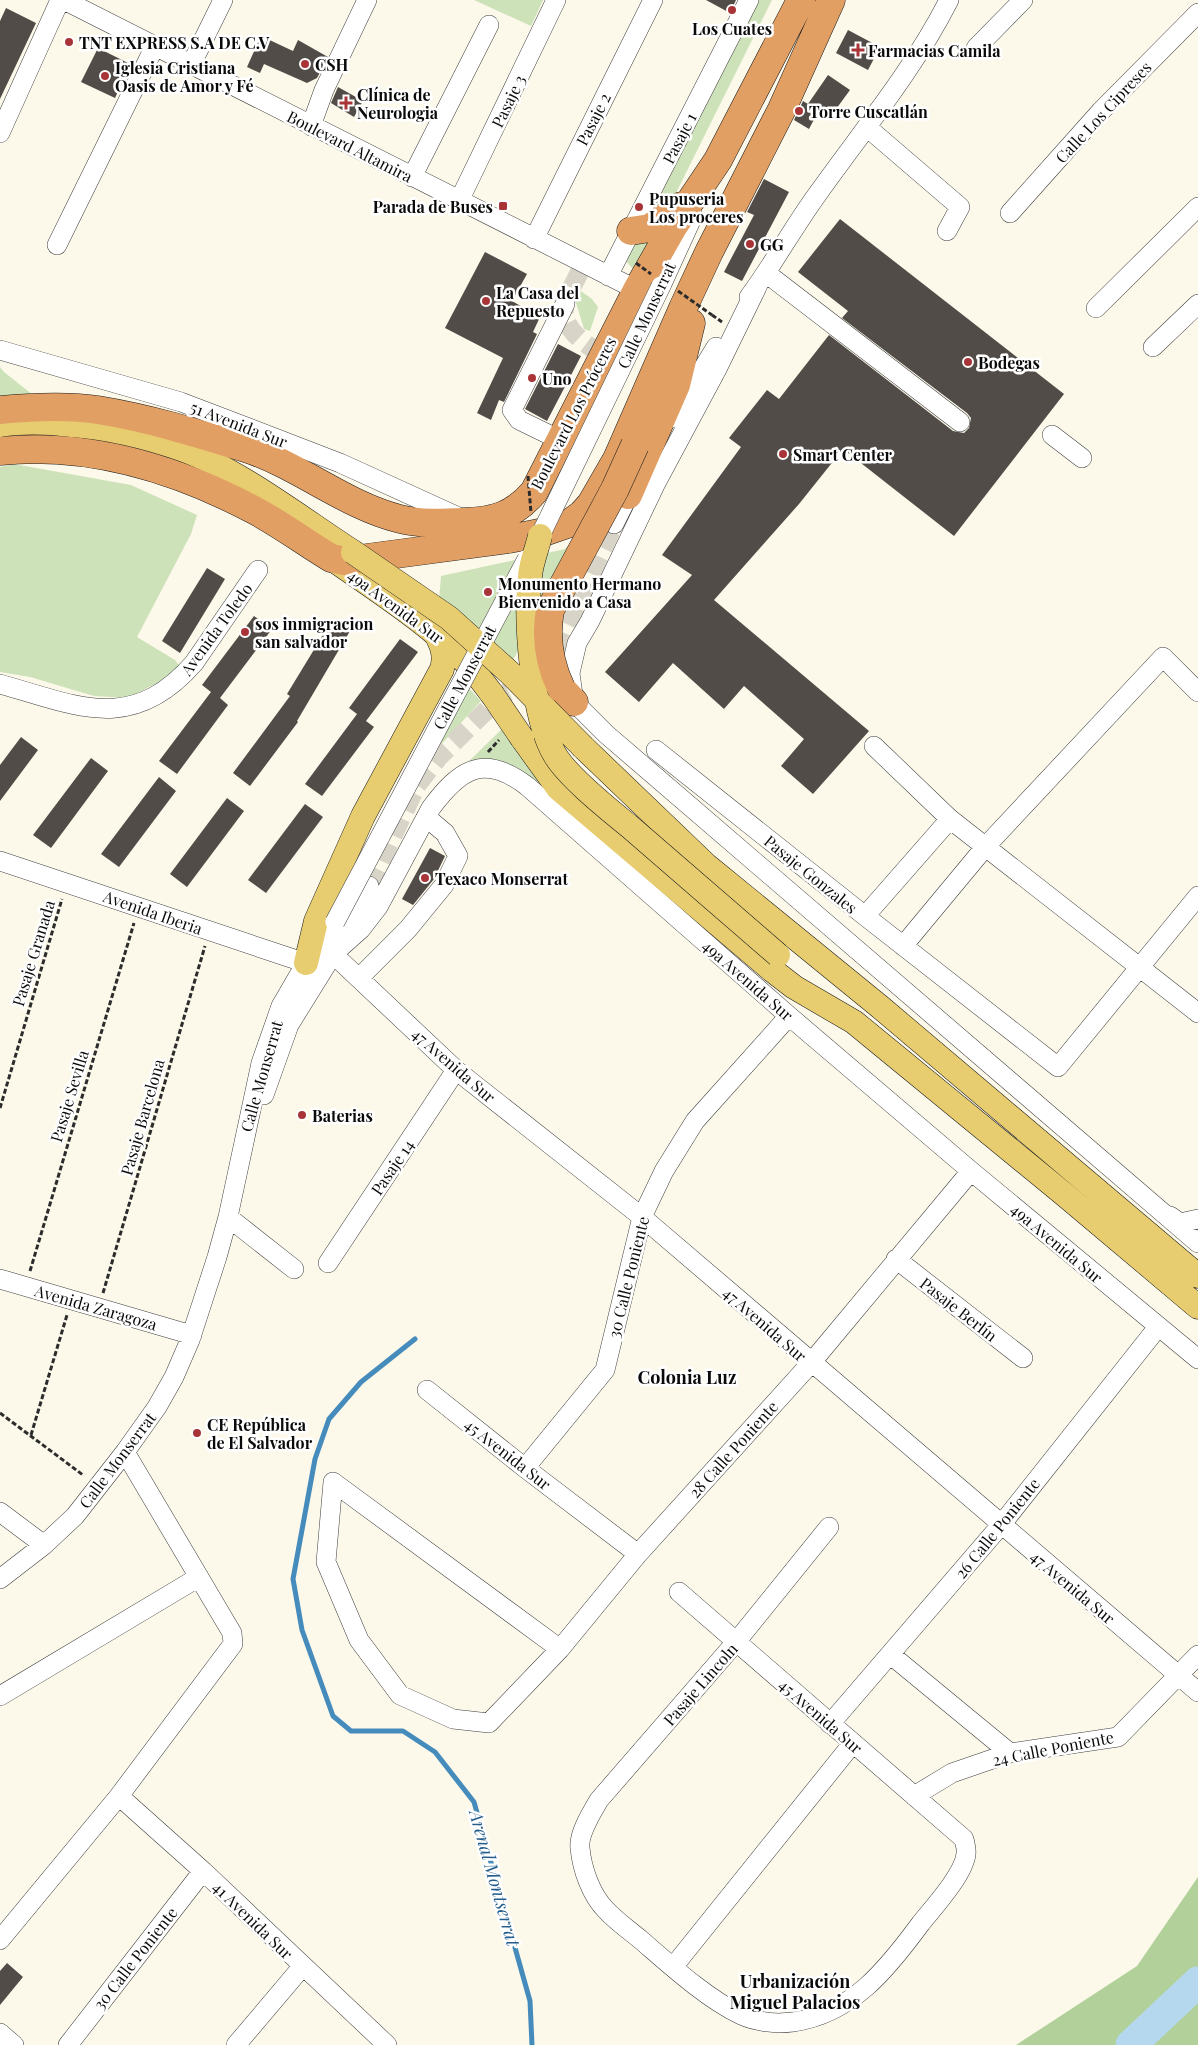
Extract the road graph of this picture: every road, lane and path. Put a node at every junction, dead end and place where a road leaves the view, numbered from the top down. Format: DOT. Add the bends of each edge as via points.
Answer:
graph roads {
  1 [pos="62,0"];
  2 [pos="222,0"];
  3 [pos="367,0"];
  4 [pos="556,0"];
  5 [pos="653,0"];
  6 [pos="749,0"];
  7 [pos="801,0"];
  8 [pos="832,0"];
  9 [pos="841,0"];
  10 [pos="949,0"];
  11 [pos="1016,7"];
  12 [pos="1198,13"];
  13 [pos="489,25"];
  14 [pos="155,46"];
  15 [pos="976,48"];
  16 [pos="191,65"];
  17 [pos="782,109"];
  18 [pos="311,126"];
  19 [pos="868,128"];
  20 [pos="0,134"];
  21 [pos="718,160"];
  22 [pos="412,177"];
  23 [pos="459,201"];
  24 [pos="1198,207"];
  25 [pos="1010,213"];
  26 [pos="631,231"];
  27 [pos="947,231"];
  28 [pos="534,239"];
  29 [pos="57,244"];
  30 [pos="709,252"];
  31 [pos="608,276"];
  32 [pos="761,280"];
  33 [pos="649,288"];
  34 [pos="565,304"];
  35 [pos="1096,308"];
  36 [pos="1197,308"];
  37 [pos="670,340"];
  38 [pos="1153,347"];
  39 [pos="0,350"];
  40 [pos="0,410"];
  41 [pos="960,422"];
  42 [pos="0,424"];
  43 [pos="1052,435"];
  44 [pos="560,440"];
  45 [pos="0,451"];
  46 [pos="1082,458"];
  47 [pos="628,495"];
  48 [pos="470,522"];
  49 [pos="614,524"];
  50 [pos="540,536"];
  51 [pos="342,555"];
  52 [pos="258,570"];
  53 [pos="436,632"];
  54 [pos="0,684"];
  55 [pos="1198,692"];
  56 [pos="568,695"];
  57 [pos="874,746"];
  58 [pos="656,750"];
  59 [pos="426,817"];
  60 [pos="950,819"];
  61 [pos="986,846"];
  62 [pos="0,861"];
  63 [pos="369,886"];
  64 [pos="64,891"];
  65 [pos="1198,896"];
  66 [pos="865,916"];
  67 [pos="134,922"];
  68 [pos="206,943"];
  69 [pos="903,946"];
  70 [pos="333,954"];
  71 [pos="306,964"];
  72 [pos="1139,968"];
  73 [pos="359,978"];
  74 [pos="1198,1013"];
  75 [pos="789,1016"];
  76 [pos="854,1022"];
  77 [pos="456,1070"];
  78 [pos="0,1108"];
  79 [pos="244,1140"];
  80 [pos="971,1171"];
  81 [pos="1151,1204"];
  82 [pos="228,1217"];
  83 [pos="642,1217"];
  84 [pos="1198,1219"];
  85 [pos="1198,1243"];
  86 [pos="896,1259"];
  87 [pos="328,1263"];
  88 [pos="294,1269"];
  89 [pos="1198,1276"];
  90 [pos="0,1279"];
  91 [pos="26,1286"];
  92 [pos="71,1300"];
  93 [pos="1198,1307"];
  94 [pos="98,1308"];
  95 [pos="1158,1328"];
  96 [pos="192,1336"];
  97 [pos="1023,1358"];
  98 [pos="1198,1359"];
  99 [pos="811,1363"];
  100 [pos="427,1390"];
  101 [pos="0,1413"];
  102 [pos="30,1436"];
  103 [pos="125,1452"];
  104 [pos="525,1468"];
  105 [pos="83,1474"];
  106 [pos="0,1512"];
  107 [pos="1001,1525"];
  108 [pos="829,1527"];
  109 [pos="44,1545"];
  110 [pos="638,1554"];
  111 [pos="199,1577"];
  112 [pos="0,1579"];
  113 [pos="679,1592"];
  114 [pos="736,1642"];
  115 [pos="560,1649"];
  116 [pos="891,1655"];
  117 [pos="1198,1655"];
  118 [pos="1179,1677"];
  119 [pos="1198,1692"];
  120 [pos="0,1696"];
  121 [pos="830,1724"];
  122 [pos="853,1743"];
  123 [pos="1010,1753"];
  124 [pos="119,1796"];
  125 [pos="914,1796"];
  126 [pos="203,1871"];
  127 [pos="0,1940"];
  128 [pos="302,1967"];
  129 [pos="672,1967"];
  130 [pos="0,2033"];
  131 [pos="14,2045"];
  132 [pos="68,2045"];
  133 [pos="236,2045"];
  134 [pos="387,2045"];
  1 -- 14 [label="street, Boulevard Altamira"];
  1 -- 20 [label="street"];
  2 -- 16 [label="street"];
  3 -- 18 [label="street" via="324,90"];
  4 -- 23 [label="street, Pasaje 3"];
  5 -- 28 [label="street, Pasaje 2"];
  6 -- 26 [label="street, Pasaje 1"];
  7 -- 21 [label="highway, Boulevard Los Próceres"];
  8 -- 17 [label="highway"];
  9 -- 17 [label="highway"];
  10 -- 19 [label="street" via="927,42"];
  11 -- 15 [label="street"];
  12 -- 25 [label="street, Calle Los Cipreses" via="1101,111"];
  13 -- 22 [label="street"];
  14 -- 16 [label="street, Boulevard Altamira"];
  14 -- 29 [label="street"];
  16 -- 18 [label="street, Boulevard Altamira"];
  17 -- 30 [label="highway"];
  18 -- 22 [label="street, Boulevard Altamira"];
  19 -- 27 [label="street" via="960,207"];
  19 -- 32 [label="street" via="796,223"];
  21 -- 26 [label="highway" via="678,209 650,228"];
  21 -- 33 [label="highway, Boulevard Los Próceres" via="673,227"];
  22 -- 23 [label="street, Boulevard Altamira"];
  23 -- 28 [label="street, Boulevard Altamira"];
  24 -- 35 [label="street"];
  26 -- 31 [label="street, Pasaje 1"];
  28 -- 31 [label="street, Boulevard Altamira" via="582,268"];
  30 -- 37 [label="highway"];
  30 -- 47 [label="highway" via="676,385"];
  31 -- 33 [label="street, Boulevard Altamira"];
  32 -- 41 [label="street"];
  32 -- 47 [label="street" via="715,348"];
  32 -- 56 [label="street" via="577,643"];
  33 -- 44 [label="highway, Boulevard Los Próceres" via="598,351"];
  33 -- 50 [label="street, Calle Monserrat, bridge"];
  34 -- 44 [label="street" via="512,410 519,420"];
  36 -- 38 [label="street"];
  37 -- 51 [label="highway" via="617,459 591,504 570,523 509,539 354,561 344,561"];
  37 -- 56 [label="highway, bridge" via="659,390 635,445 550,610 547,626 551,663"];
  39 -- 48 [label="street, 51 Avenida Sur" via="181,402 340,463"];
  40 -- 48 [label="highway, Boulevard Los Próceres" via="77,408 150,421 246,448 276,460 380,513 420,522"];
  42 -- 51 [label="main road" via="28,422 97,427 184,450 247,483"];
  43 -- 46 [label="street"];
  44 -- 48 [label="highway, Boulevard Los Próceres" via="534,492 522,505 506,516"];
  45 -- 51 [label="highway" via="57,449 103,455 162,470 224,495"];
  47 -- 49 [label="street"];
  50 -- 71 [label="street, Calle Monserrat, bridge" via="334,922"];
  50 -- 76 [label="main road, bridge" via="530,575 532,667 544,730 555,756 609,809"];
  51 -- 53 [label="main road, 49a Avenida Sur"];
  51 -- 89 [label="main road, bridge" via="449,618 706,865 879,1006"];
  52 -- 54 [label="street, Avenida Toledo" via="189,669 176,683 142,704 108,710 86,708"];
  53 -- 71 [label="main road" via="445,659 442,670 359,825 316,921"];
  53 -- 76 [label="main road, 49a Avenida Sur, bridge" via="464,659 492,694 558,788 794,987"];
  55 -- 61 [label="street" via="1163,657"];
  56 -- 81 [label="street" via="606,734"];
  57 -- 60 [label="street"];
  58 -- 66 [label="street, Pasaje Gonzales"];
  59 -- 70 [label="street, 49a Avenida Sur" via="378,907 361,929"];
  59 -- 73 [label="street" via="445,833 458,856 444,885 408,929"];
  59 -- 75 [label="street, 49a Avenida Sur" via="440,796 465,773 488,768 509,774 527,786"];
  60 -- 61 [label="street"];
  60 -- 66 [label="street, Pasaje Gonzales"];
  61 -- 69 [label="street"];
  61 -- 72 [label="street"];
  62 -- 71 [label="street, Avenida Iberia"];
  63 -- 70 [label="street, Calle Monserrat"];
  64 -- 78 [label="path, Pasaje Granada"];
  65 -- 72 [label="street"];
  66 -- 69 [label="street"];
  67 -- 91 [label="path, Pasaje Sevilla"];
  68 -- 94 [label="path, Pasaje Barcelona"];
  69 -- 72 [label="street" via="1058,1067"];
  70 -- 73 [label="street, 47 Avenida Sur"];
  70 -- 79 [label="street, Calle Monserrat" via="289,1025"];
  71 -- 79 [label="street, Calle Monserrat" via="281,1006 261,1063"];
  72 -- 74 [label="street"];
  73 -- 77 [label="street, 47 Avenida Sur"];
  75 -- 80 [label="street, 49a Avenida Sur"];
  75 -- 83 [label="street, 30 Calle Poniente" via="695,1121 664,1171"];
  76 -- 93 [label="main road, 49a Avenida Sur"];
  77 -- 83 [label="street, 47 Avenida Sur"];
  77 -- 87 [label="street, Pasaje 14"];
  79 -- 82 [label="street, Calle Monserrat"];
  80 -- 86 [label="street, 28 Calle Poniente"];
  80 -- 95 [label="street, 49a Avenida Sur"];
  81 -- 84 [label="street" via="1180,1223"];
  81 -- 85 [label="street"];
  82 -- 88 [label="street"];
  82 -- 96 [label="street, Calle Monserrat"];
  83 -- 99 [label="street, 47 Avenida Sur"];
  83 -- 104 [label="street, 30 Calle Poniente" via="605,1370"];
  86 -- 97 [label="street, Pasaje Berlín"];
  86 -- 99 [label="street, 28 Calle Poniente"];
  90 -- 91 [label="street, Avenida Zaragoza"];
  91 -- 92 [label="street, Avenida Zaragoza"];
  92 -- 94 [label="street, Avenida Zaragoza"];
  92 -- 102 [label="path"];
  94 -- 96 [label="street, Avenida Zaragoza"];
  95 -- 98 [label="street, 49a Avenida Sur"];
  95 -- 107 [label="street, 26 Calle Poniente"];
  96 -- 103 [label="street, Calle Monserrat" via="174,1377"];
  99 -- 107 [label="street, 47 Avenida Sur"];
  99 -- 110 [label="street, 28 Calle Poniente"];
  100 -- 104 [label="street, 45 Avenida Sur"];
  101 -- 102 [label="path"];
  102 -- 105 [label="path"];
  103 -- 109 [label="street, Calle Monserrat" via="75,1516"];
  103 -- 111 [label="street"];
  104 -- 110 [label="street, 45 Avenida Sur"];
  106 -- 109 [label="street"];
  107 -- 116 [label="street, 26 Calle Poniente"];
  107 -- 118 [label="street, 47 Avenida Sur"];
  108 -- 114 [label="street, Pasaje Lincoln"];
  109 -- 112 [label="street, Calle Monserrat"];
  110 -- 115 [label="street, 28 Calle Poniente"];
  111 -- 120 [label="street"];
  111 -- 124 [label="street" via="232,1632 233,1644"];
  113 -- 114 [label="street, 45 Avenida Sur"];
  114 -- 121 [label="street, 45 Avenida Sur"];
  114 -- 129 [label="street, Pasaje Lincoln" via="599,1800 587,1821 580,1846 591,1887 605,1910"];
  115 -- 115 [label="street, 28 Calle Poniente" via="333,1482 326,1562 359,1640 400,1695 453,1719 489,1723"];
  116 -- 121 [label="street, 26 Calle Poniente"];
  116 -- 123 [label="street"];
  117 -- 118 [label="street, 24 Calle Poniente"];
  118 -- 119 [label="street, 47 Avenida Sur"];
  118 -- 123 [label="street, 24 Calle Poniente" via="1118,1737"];
  121 -- 122 [label="street, 45 Avenida Sur"];
  122 -- 125 [label="street, 45 Avenida Sur"];
  122 -- 129 [label="street"];
  123 -- 125 [label="street, 24 Calle Poniente" via="952,1773"];
  124 -- 126 [label="street, 41 Avenida Sur"];
  124 -- 127 [label="street"];
  125 -- 129 [label="street, 45 Avenida Sur" via="964,1839 967,1853 961,1870 906,1944 874,1982 844,2004 793,2022 767,2022 742,2015"];
  126 -- 128 [label="street, 41 Avenida Sur"];
  126 -- 132 [label="street, 30 Calle Poniente"];
  128 -- 133 [label="street"];
  128 -- 134 [label="street, 41 Avenida Sur"];
  130 -- 131 [label="street"];
}
